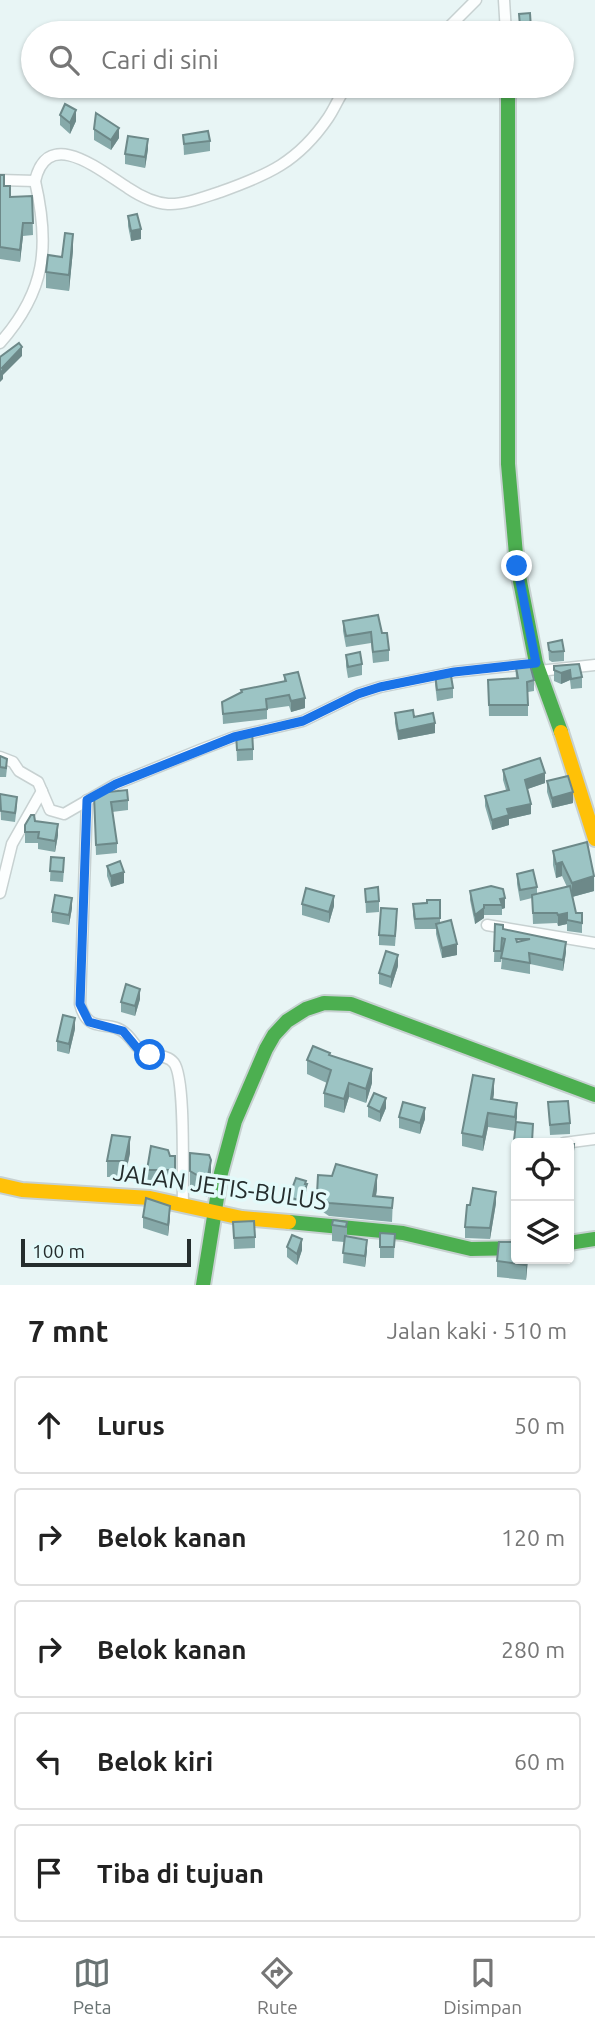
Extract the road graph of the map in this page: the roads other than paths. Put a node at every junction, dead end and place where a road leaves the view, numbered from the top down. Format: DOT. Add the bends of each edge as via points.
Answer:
graph roads {
  1 [pos="476,0"];
  2 [pos="504,0"];
  3 [pos="455,21"];
  4 [pos="505,21"];
  5 [pos="340,98"];
  6 [pos="508,98"];
  7 [pos="0,180"];
  8 [pos="35,181"];
  9 [pos="0,343"];
  10 [pos="595,665"];
  11 [pos="538,667"];
  12 [pos="0,758"];
  13 [pos="42,791"];
  14 [pos="87,800"];
  15 [pos="595,839"];
  16 [pos="0,893"];
  17 [pos="487,925"];
  18 [pos="595,943"];
  19 [pos="595,1095"];
  20 [pos="595,1139"];
  21 [pos="574,1142"];
  22 [pos="0,1185"];
  23 [pos="183,1204"];
  24 [pos="216,1214"];
  25 [pos="595,1239"];
  26 [pos="574,1242"];
  27 [pos="511,1248"];
  28 [pos="203,1285"];
  1 -- 3 [label="street"];
  2 -- 4 [label="street"];
  5 -- 8 [label="street" via="286,164 202,197 176,204 151,201 94,165 58,154 38,168"];
  6 -- 11 [label="street" via="509,475 517,566"];
  7 -- 8 [label="street"];
  8 -- 9 [label="street" via="44,226 39,278"];
  10 -- 11 [label="street"];
  11 -- 14 [label="street" via="454,672 380,687 303,721 234,737"];
  11 -- 15 [label="street"];
  12 -- 13 [label="street" via="13,762 38,782"];
  13 -- 14 [label="street" via="54,813 69,813"];
  13 -- 16 [label="street" via="12,844"];
  14 -- 23 [label="street" via="80,1004 89,1022 123,1031 142,1052 165,1057 176,1066"];
  17 -- 18 [label="street"];
  19 -- 24 [label="street" via="351,1004 324,1003 287,1021 274,1035 235,1121"];
  20 -- 21 [label="street"];
  22 -- 23 [label="street, JALAN JETIS-BULUS"];
  23 -- 24 [label="street, JALAN JETIS-BULUS"];
  24 -- 27 [label="street, JALAN JETIS-BULUS" via="403,1233 471,1249"];
  24 -- 28 [label="street"];
  25 -- 26 [label="street"];
}
